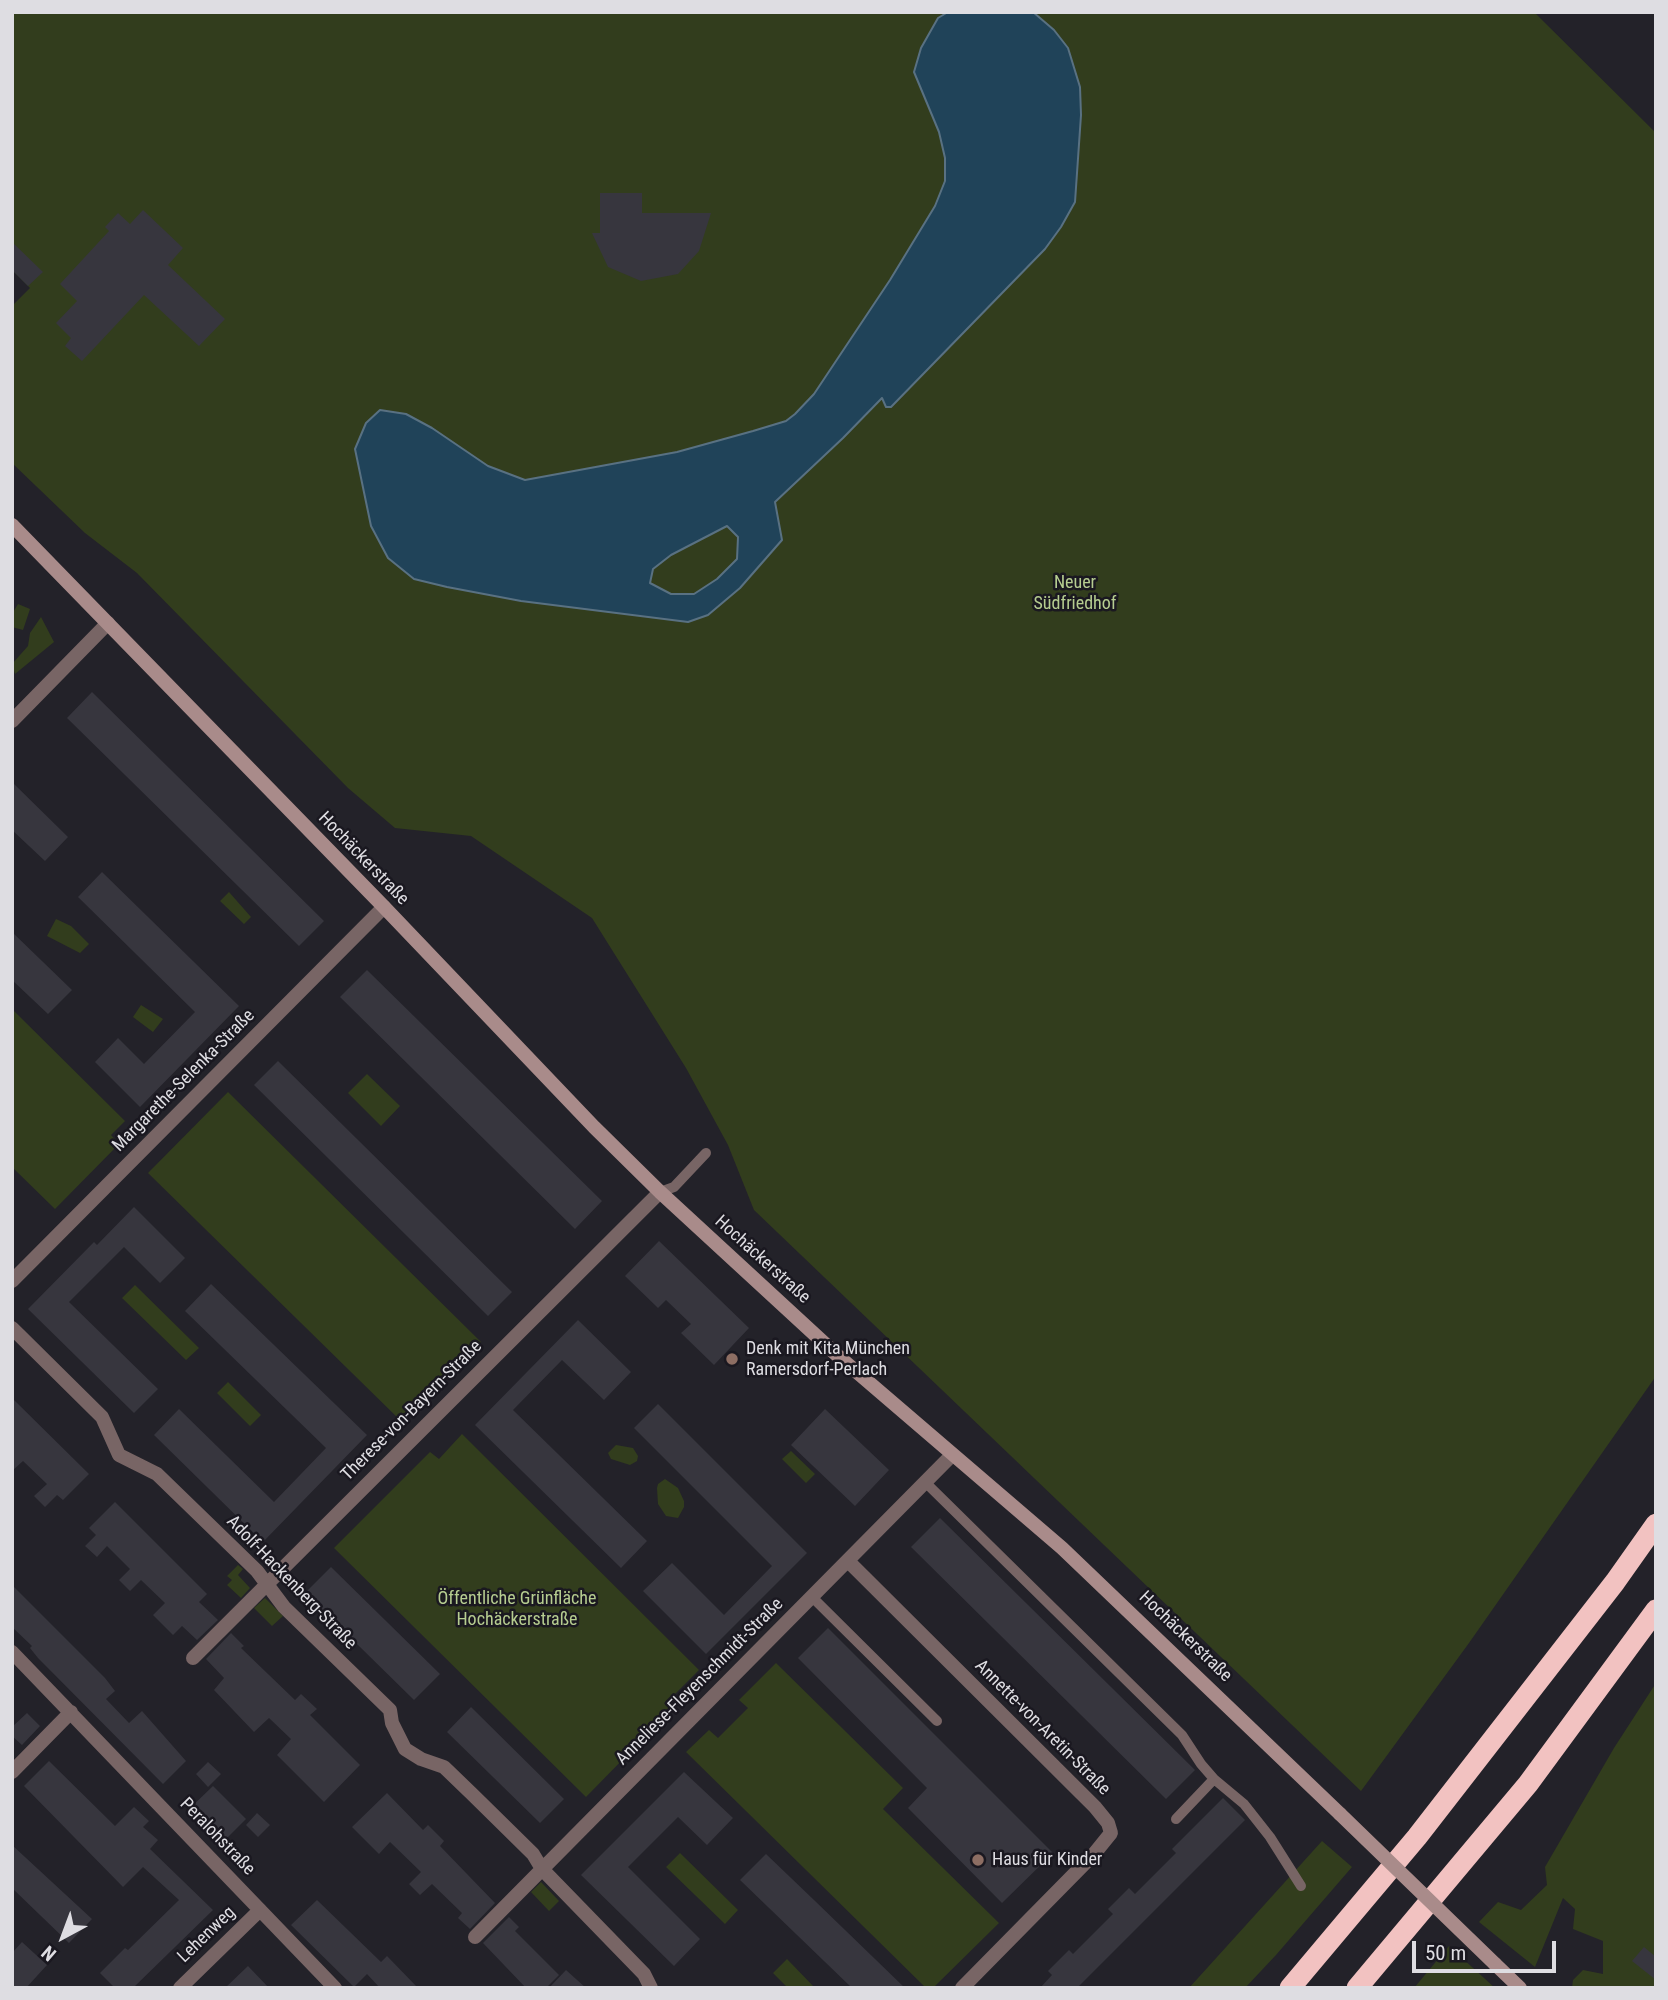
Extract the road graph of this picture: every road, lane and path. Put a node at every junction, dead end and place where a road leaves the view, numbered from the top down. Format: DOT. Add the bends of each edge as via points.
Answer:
graph roads {
  1 [pos="12,525"];
  2 [pos="108,623"];
  3 [pos="12,721"];
  4 [pos="384,907"];
  5 [pos="706,1153"];
  6 [pos="660,1192"];
  7 [pos="12,1281"];
  8 [pos="12,1328"];
  9 [pos="952,1454"];
  10 [pos="926,1483"];
  11 [pos="1656,1524"];
  12 [pos="848,1561"];
  13 [pos="266,1585"];
  14 [pos="812,1597"];
  15 [pos="1656,1610"];
  16 [pos="12,1652"];
  17 [pos="193,1658"];
  18 [pos="71,1712"];
  19 [pos="937,1721"];
  20 [pos="12,1772"];
  21 [pos="1214,1779"];
  22 [pos="1176,1819"];
  23 [pos="542,1869"];
  24 [pos="1301,1886"];
  25 [pos="260,1910"];
  26 [pos="475,1937"];
  27 [pos="180,1988"];
  28 [pos="335,1988"];
  29 [pos="652,1988"];
  30 [pos="962,1988"];
  31 [pos="1290,1988"];
  32 [pos="1357,1988"];
  33 [pos="1520,1988"];
  1 -- 2 [label="street, Hochäckerstraße"];
  2 -- 3 [label="street"];
  2 -- 4 [label="street, Hochäckerstraße"];
  4 -- 6 [label="street, Hochäckerstraße"];
  4 -- 7 [label="street, Margarethe-Selenka-Straße"];
  5 -- 6 [label="lane" via="674,1187"];
  6 -- 9 [label="street, Hochäckerstraße"];
  6 -- 13 [label="street, Therese-von-Bayern-Straße"];
  8 -- 13 [label="street, Adolf-Hackenberg-Straße" via="102,1416 119,1455 157,1474"];
  9 -- 10 [label="street, Anneliese-Fleyenschmidt-Straße"];
  9 -- 33 [label="street, Hochäckerstraße, bridge" via="1109,1591"];
  10 -- 12 [label="street, Anneliese-Fleyenschmidt-Straße"];
  10 -- 21 [label="lane" via="1181,1735"];
  11 -- 31 [label="highway" via="1418,1837"];
  12 -- 14 [label="street, Anneliese-Fleyenschmidt-Straße"];
  12 -- 30 [label="street, Annette-von-Aretin-Straße" via="1095,1807 1111,1833"];
  13 -- 17 [label="street, Therese-von-Bayern-Straße"];
  13 -- 23 [label="street, Adolf-Hackenberg-Straße" via="390,1710 405,1748 443,1767 533,1854"];
  14 -- 19 [label="lane"];
  14 -- 23 [label="street, Anneliese-Fleyenschmidt-Straße"];
  15 -- 32 [label="highway" via="1528,1784"];
  16 -- 18 [label="street, Peralohstraße"];
  18 -- 20 [label="street"];
  18 -- 25 [label="street, Peralohstraße"];
  21 -- 22 [label="lane"];
  21 -- 24 [label="lane" via="1244,1804"];
  23 -- 26 [label="street, Anneliese-Fleyenschmidt-Straße"];
  23 -- 29 [label="street, Adolf-Hackenberg-Straße" via="644,1974"];
  25 -- 27 [label="street, Lehenweg"];
  25 -- 28 [label="street, Peralohstraße"];
}
